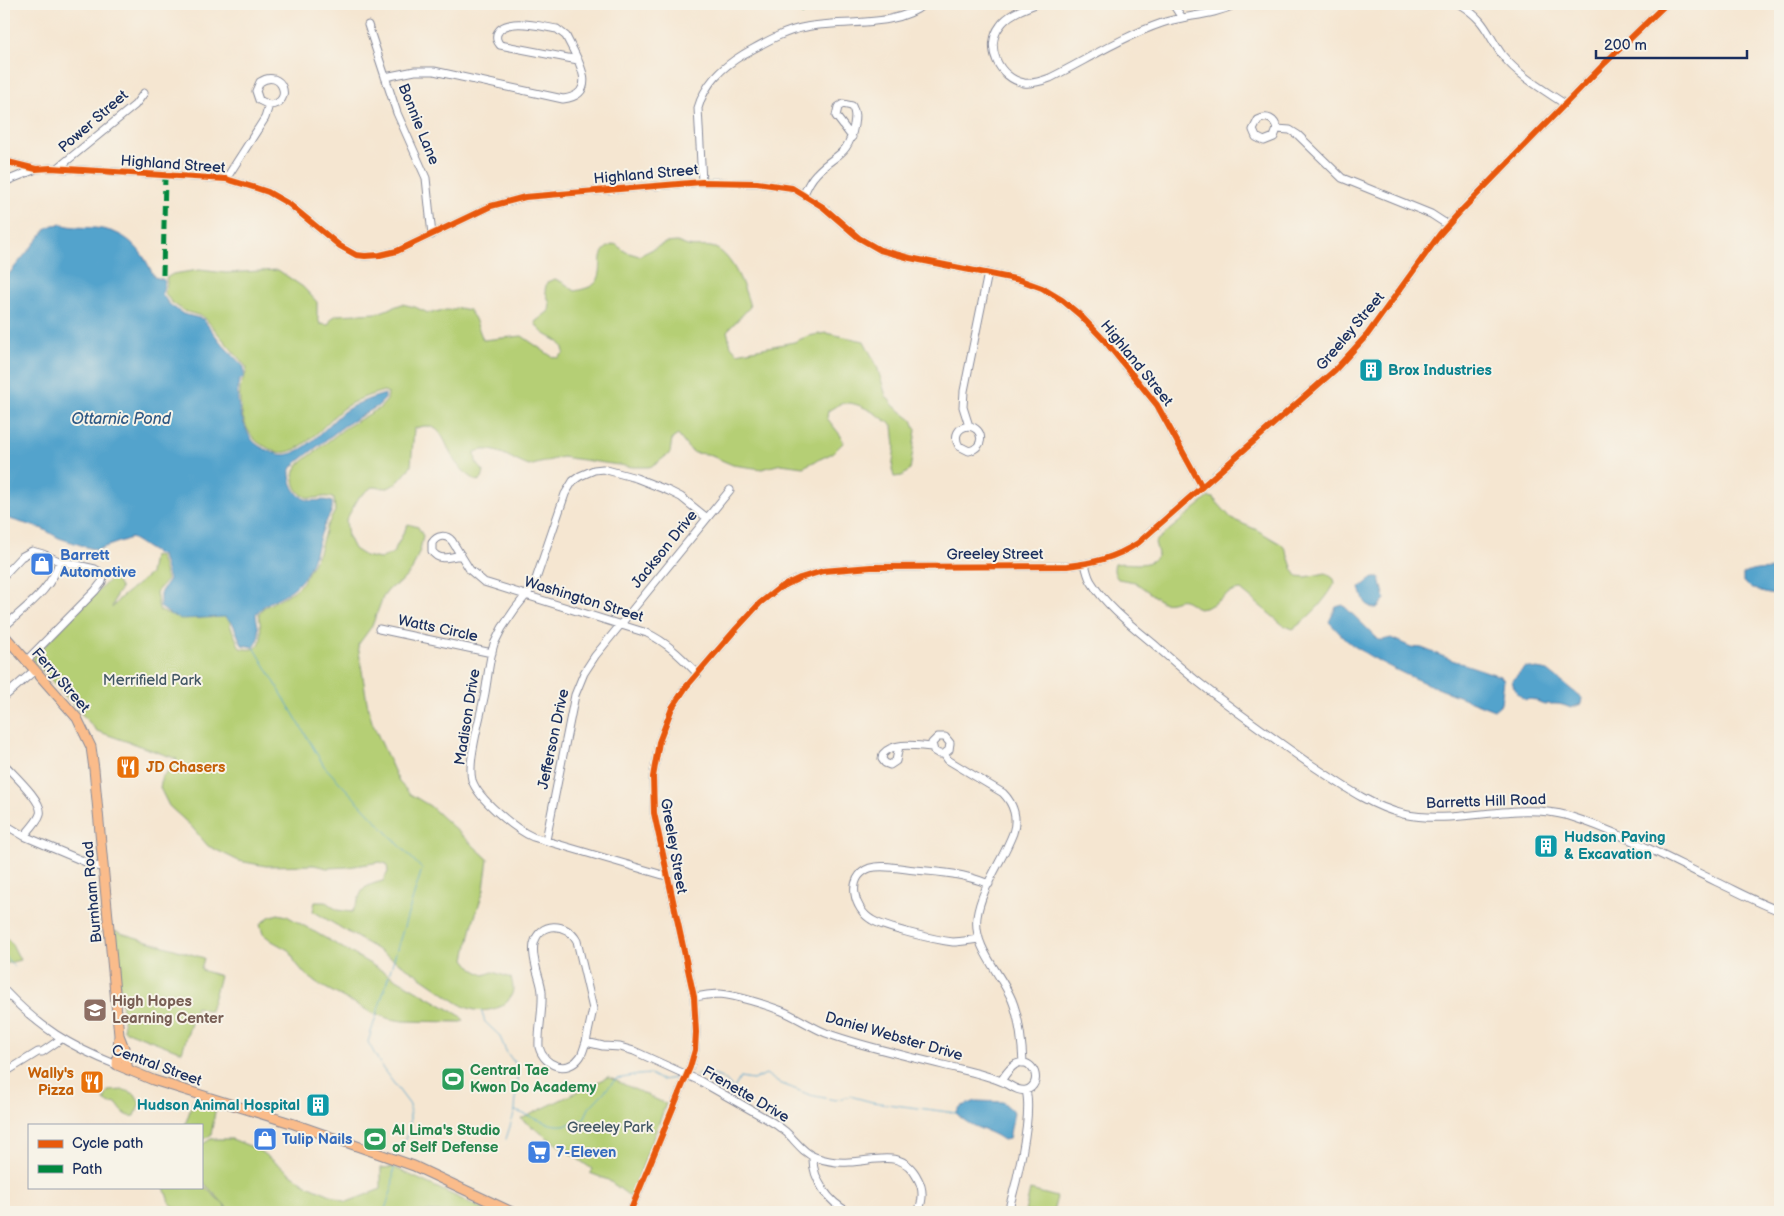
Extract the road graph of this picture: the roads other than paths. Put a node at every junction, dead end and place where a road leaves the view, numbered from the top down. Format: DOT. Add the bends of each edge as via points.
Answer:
graph roads {
  1 [pos="924,4"];
  2 [pos="1036,4"];
  3 [pos="1173,4"];
  4 [pos="1236,4"];
  5 [pos="1459,4"];
  6 [pos="1666,4"];
  7 [pos="1182,18"];
  8 [pos="368,25"];
  9 [pos="578,60"];
  10 [pos="385,77"];
  11 [pos="144,93"];
  12 [pos="1565,104"];
  13 [pos="269,105"];
  14 [pos="1277,129"];
  15 [pos="852,137"];
  16 [pos="4,161"];
  17 [pos="58,168"];
  18 [pos="36,169"];
  19 [pos="226,179"];
  20 [pos="4,182"];
  21 [pos="702,182"];
  22 [pos="804,194"];
  23 [pos="1448,225"];
  24 [pos="432,235"];
  25 [pos="988,273"];
  26 [pos="969,426"];
  27 [pos="1202,487"];
  28 [pos="730,490"];
  29 [pos="707,518"];
  30 [pos="461,555"];
  31 [pos="59,561"];
  32 [pos="1086,564"];
  33 [pos="4,573"];
  34 [pos="526,596"];
  35 [pos="620,625"];
  36 [pos="4,627"];
  37 [pos="379,629"];
  38 [pos="4,635"];
  39 [pos="492,653"];
  40 [pos="26,660"];
  41 [pos="35,670"];
  42 [pos="698,674"];
  43 [pos="4,697"];
  44 [pos="91,746"];
  45 [pos="899,746"];
  46 [pos="932,746"];
  47 [pos="944,754"];
  48 [pos="4,764"];
  49 [pos="4,824"];
  50 [pos="24,836"];
  51 [pos="546,840"];
  52 [pos="103,866"];
  53 [pos="666,876"];
  54 [pos="989,884"];
  55 [pos="1780,910"];
  56 [pos="979,939"];
  57 [pos="4,990"];
  58 [pos="694,997"];
  59 [pos="119,1034"];
  60 [pos="60,1039"];
  61 [pos="586,1042"];
  62 [pos="1023,1063"];
  63 [pos="117,1065"];
  64 [pos="128,1070"];
  65 [pos="4,1073"];
  66 [pos="687,1076"];
  67 [pos="1001,1081"];
  68 [pos="1026,1090"];
  69 [pos="813,1157"];
  70 [pos="512,1212"];
  71 [pos="630,1212"];
  72 [pos="849,1212"];
  73 [pos="918,1212"];
  74 [pos="1008,1212"];
  1 -- 21 [label="street" via="902,17 808,26 783,33 730,64 708,85 698,108"];
  2 -- 7 [label="street" via="1004,20 994,38 994,56 998,65 1009,77 1023,83 1050,78 1147,29"];
  3 -- 7 [label="street"];
  4 -- 7 [label="street"];
  5 -- 12 [label="street" via="1481,21 1512,65"];
  6 -- 12 [label="street, Greeley Street"];
  8 -- 10 [label="street, Bonnie Lane"];
  9 -- 9 [label="street" via="566,36 557,29 517,24 501,28 498,32 497,41 504,47"];
  9 -- 10 [label="street" via="583,71 583,87 578,95 563,99 434,71"];
  10 -- 24 [label="street, Bonnie Lane" via="401,124 426,178"];
  11 -- 17 [label="street, Power Street" via="134,106"];
  12 -- 23 [label="street, Greeley Street"];
  13 -- 13 [label="street" via="279,102 284,92 280,82 270,78 260,82 256,91 259,100"];
  13 -- 19 [label="street" via="265,118"];
  14 -- 23 [label="street" via="1295,132 1342,178 1431,214"];
  15 -- 22 [label="street" via="844,152 812,178"];
  16 -- 18 [label="street, Highland Street"];
  17 -- 18 [label="street, Highland Street"];
  17 -- 19 [label="street, Highland Street"];
  18 -- 20 [label="street"];
  19 -- 24 [label="street, Highland Street" via="279,198 340,246 356,254 386,254"];
  21 -- 22 [label="street, Highland Street" via="775,184"];
  21 -- 24 [label="street, Highland Street" via="514,199 491,206"];
  22 -- 25 [label="street, Highland Street" via="859,238 880,250"];
  23 -- 27 [label="street, Greeley Street" via="1352,353 1318,388"];
  25 -- 26 [label="street" via="964,391 963,407"];
  25 -- 27 [label="street, Highland Street" via="1039,287 1080,315 1157,405"];
  27 -- 32 [label="street, Greeley Street" via="1138,543 1118,555"];
  28 -- 29 [label="street, Jackson Drive"];
  29 -- 34 [label="street, Madison Drive" via="681,497 648,482 609,470 588,472 570,484 534,585"];
  29 -- 35 [label="street, Jackson Drive"];
  30 -- 34 [label="street, Washington Street" via="479,579"];
  31 -- 33 [label="street" via="32,551"];
  31 -- 36 [label="street" via="47,586"];
  31 -- 40 [label="street" via="95,569 103,576 102,582"];
  32 -- 42 [label="street, Greeley Street" via="855,568 811,574 779,588 760,603"];
  32 -- 55 [label="street, Barretts Hill Road" via="1091,583 1103,597 1183,670 1293,752 1368,801 1396,812 1425,817 1540,810 1567,816 1622,837"];
  34 -- 35 [label="street, Washington Street"];
  34 -- 39 [label="street, Madison Drive" via="502,628"];
  35 -- 42 [label="street, Washington Street" via="658,638"];
  35 -- 51 [label="street, Jefferson Drive" via="594,656 579,684"];
  37 -- 39 [label="street, Watts Circle"];
  38 -- 40 [label="main road, Ferry Street"];
  39 -- 51 [label="street, Madison Drive" via="473,753 473,782 483,797 513,825"];
  40 -- 41 [label="main road, Ferry Street"];
  41 -- 43 [label="street"];
  41 -- 44 [label="main road, Ferry Street" via="77,718"];
  42 -- 53 [label="street, Greeley Street" via="672,708 654,765 654,814"];
  44 -- 52 [label="main road, Burnham Road"];
  45 -- 46 [label="street"];
  46 -- 47 [label="street" via="937,754"];
  46 -- 47 [label="street" via="935,738 945,737 950,746"];
  47 -- 54 [label="street" via="948,760 1003,793 1014,811 1014,833"];
  48 -- 50 [label="street" via="41,808 40,815"];
  49 -- 50 [label="street"];
  50 -- 52 [label="street" via="95,866"];
  51 -- 53 [label="street, Madison Drive"];
  52 -- 59 [label="main road, Burnham Road"];
  53 -- 58 [label="street, Greeley Street"];
  54 -- 56 [label="street" via="977,917"];
  54 -- 56 [label="street" via="951,873 879,867 865,870 856,882 857,904 872,921 946,941"];
  56 -- 62 [label="street" via="1016,1009"];
  57 -- 60 [label="street, Central Street"];
  58 -- 66 [label="street, Greeley Street" via="696,1044"];
  58 -- 67 [label="street, Daniel Webster Drive" via="721,994 760,1004 825,1032"];
  59 -- 63 [label="main road, Burnham Road"];
  59 -- 64 [label="main road, Burnham Road"];
  60 -- 63 [label="street, Central Street"];
  60 -- 65 [label="street"];
  61 -- 61 [label="street" via="593,1009 577,941 566,929 549,927 538,935 533,948 542,990 540,1050 550,1063 566,1066 580,1057"];
  61 -- 66 [label="street, Frenette Drive" via="628,1048"];
  62 -- 67 [label="street" via="1011,1068"];
  62 -- 68 [label="street" via="1031,1066 1036,1074 1035,1082"];
  63 -- 64 [label="main road, Central Street"];
  64 -- 70 [label="main road, Central Street" via="414,1166"];
  66 -- 69 [label="street, Frenette Drive" via="777,1125"];
  66 -- 71 [label="street, Greeley Street"];
  67 -- 68 [label="street, Daniel Webster Drive"];
  68 -- 74 [label="street" via="1022,1147"];
  69 -- 72 [label="street" via="814,1170 825,1191 836,1205"];
  69 -- 73 [label="street" via="843,1162 900,1160 910,1166 919,1181 922,1198"];
}
